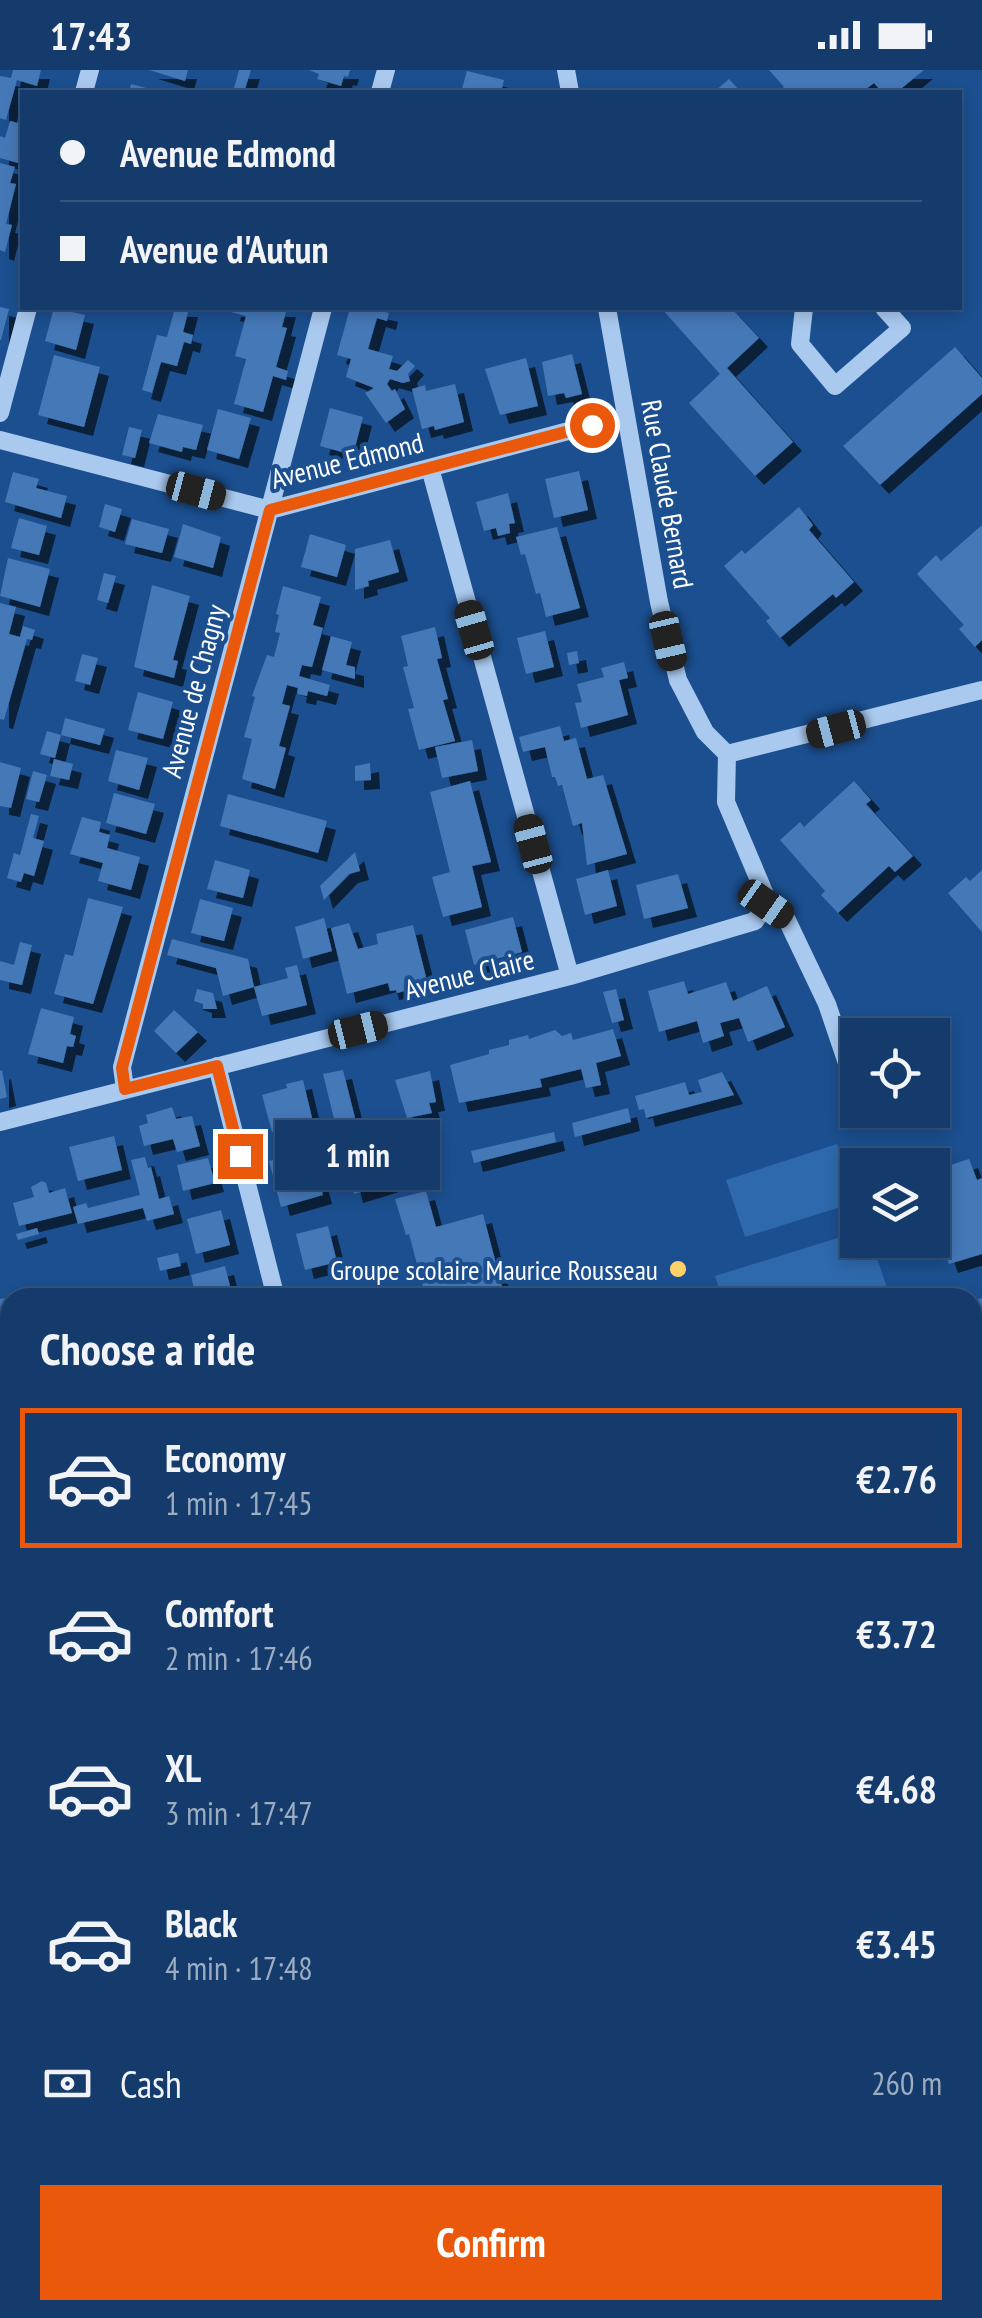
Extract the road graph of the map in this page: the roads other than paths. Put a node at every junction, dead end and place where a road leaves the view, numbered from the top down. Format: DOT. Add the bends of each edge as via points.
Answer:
graph roads {
  1 [pos="27,310"];
  2 [pos="322,310"];
  3 [pos="608,310"];
  4 [pos="804,310"];
  5 [pos="886,310"];
  6 [pos="0,413"];
  7 [pos="592,425"];
  8 [pos="0,440"];
  9 [pos="430,468"];
  10 [pos="270,510"];
  11 [pos="982,690"];
  12 [pos="728,754"];
  13 [pos="766,904"];
  14 [pos="570,976"];
  15 [pos="840,1042"];
  16 [pos="217,1066"];
  17 [pos="125,1089"];
  18 [pos="0,1122"];
  19 [pos="273,1288"];
  1 -- 6 [label="street"];
  2 -- 10 [label="street, Avenue de Chagny"];
  3 -- 12 [label="street, Rue Claude Bernard" via="678,680 704,732"];
  4 -- 5 [label="street" via="800,344 835,386 902,328"];
  7 -- 9 [label="street, Avenue Edmond"];
  8 -- 10 [label="street, Avenue Edmond"];
  9 -- 10 [label="street, Avenue Edmond"];
  9 -- 14 [label="street"];
  10 -- 17 [label="street, Avenue de Chagny" via="122,1068"];
  11 -- 12 [label="street"];
  12 -- 13 [label="street" via="726,802"];
  13 -- 14 [label="street, Avenue Claire" via="755,921"];
  13 -- 15 [label="street" via="786,918"];
  14 -- 16 [label="street, Avenue Claire"];
  16 -- 17 [label="street, Avenue Claire"];
  16 -- 19 [label="street"];
  17 -- 18 [label="street, Avenue Claire"];
}
